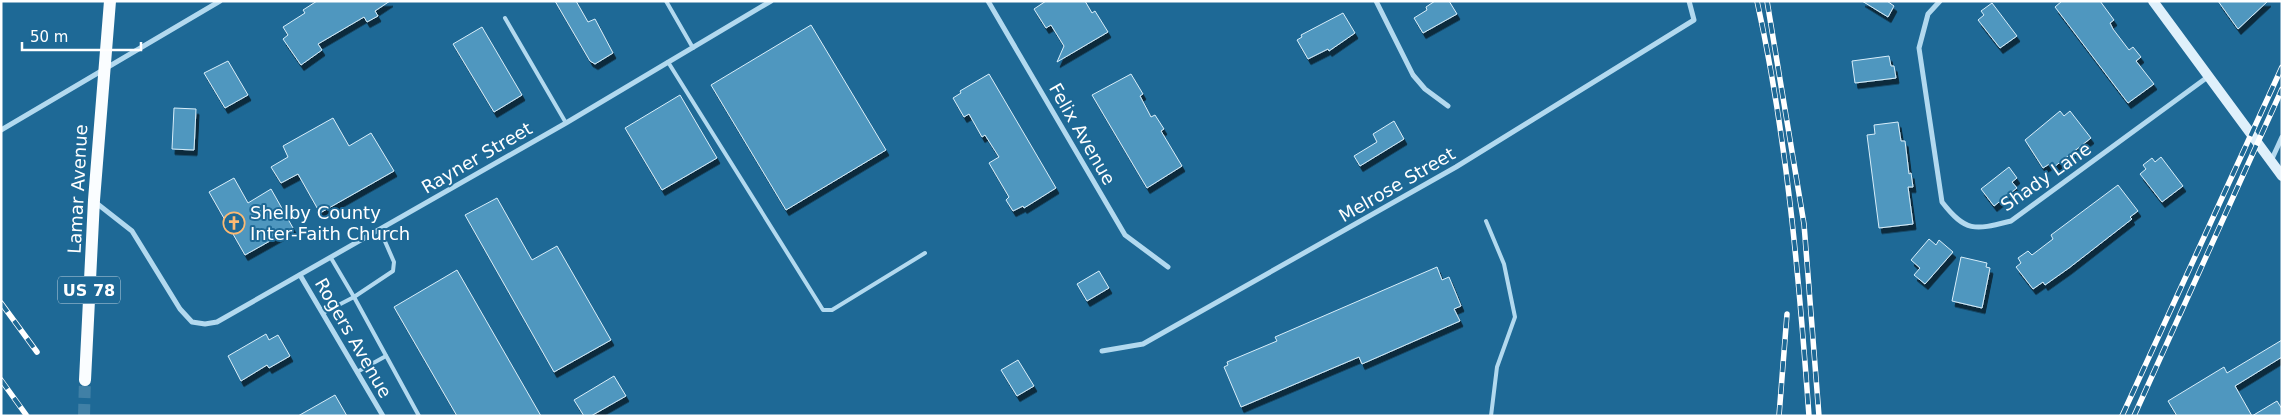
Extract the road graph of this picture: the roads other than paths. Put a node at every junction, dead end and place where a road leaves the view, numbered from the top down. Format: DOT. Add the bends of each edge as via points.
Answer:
graph roads {
  1 [pos="110,1"];
  2 [pos="220,1"];
  3 [pos="666,1"];
  4 [pos="771,1"];
  5 [pos="988,1"];
  6 [pos="1376,1"];
  7 [pos="1689,1"];
  8 [pos="1940,1"];
  9 [pos="2153,1"];
  10 [pos="505,18"];
  11 [pos="693,48"];
  12 [pos="668,62"];
  13 [pos="103,68"];
  14 [pos="2209,76"];
  15 [pos="1448,106"];
  16 [pos="566,123"];
  17 [pos="1,130"];
  18 [pos="2282,138"];
  19 [pos="2270,161"];
  20 [pos="2282,176"];
  21 [pos="94,200"];
  22 [pos="1486,221"];
  23 [pos="380,230"];
  24 [pos="925,253"];
  25 [pos="330,258"];
  26 [pos="1168,267"];
  27 [pos="300,275"];
  28 [pos="354,297"];
  29 [pos="323,313"];
  30 [pos="1102,351"];
  31 [pos="386,356"];
  32 [pos="357,372"];
  33 [pos="85,380"];
  34 [pos="383,416"];
  35 [pos="419,416"];
  36 [pos="1491,416"];
  1 -- 13 [label="main road, Lamar Avenue / US 78"];
  2 -- 13 [label="street"];
  3 -- 11 [label="lane"];
  4 -- 11 [label="street, Rayner Street"];
  5 -- 26 [label="street, Felix Avenue" via="1125,235"];
  6 -- 15 [label="street" via="1413,75 1424,89"];
  7 -- 30 [label="street, Melrose Street" via="1694,20 1456,167 1143,344"];
  8 -- 14 [label="street, Shady Lane" via="1928,14 1919,48 1942,202 1956,220 1980,229 2011,221"];
  9 -- 14 [label="main road"];
  10 -- 16 [label="lane"];
  11 -- 12 [label="street, Rayner Street"];
  12 -- 16 [label="street, Rayner Street"];
  12 -- 24 [label="lane" via="823,310 832,310"];
  13 -- 17 [label="street"];
  13 -- 21 [label="main road, Lamar Avenue / US 78"];
  14 -- 19 [label="main road"];
  16 -- 23 [label="street, Rayner Street"];
  18 -- 19 [label="street"];
  19 -- 20 [label="main road"];
  21 -- 27 [label="street, Rayner Street" via="132,231 180,309 192,322 217,322"];
  21 -- 33 [label="main road, Lamar Avenue / US 78"];
  22 -- 36 [label="lane" via="1504,264 1515,317 1497,368"];
  23 -- 25 [label="street, Rayner Street"];
  23 -- 28 [label="lane" via="394,262 393,271"];
  25 -- 27 [label="street, Rayner Street"];
  25 -- 28 [label="lane"];
  27 -- 29 [label="street, Rogers Avenue"];
  28 -- 29 [label="lane"];
  28 -- 31 [label="lane"];
  29 -- 32 [label="street, Rogers Avenue"];
  31 -- 32 [label="lane"];
  31 -- 35 [label="lane"];
  32 -- 34 [label="street, Rogers Avenue"];
}
